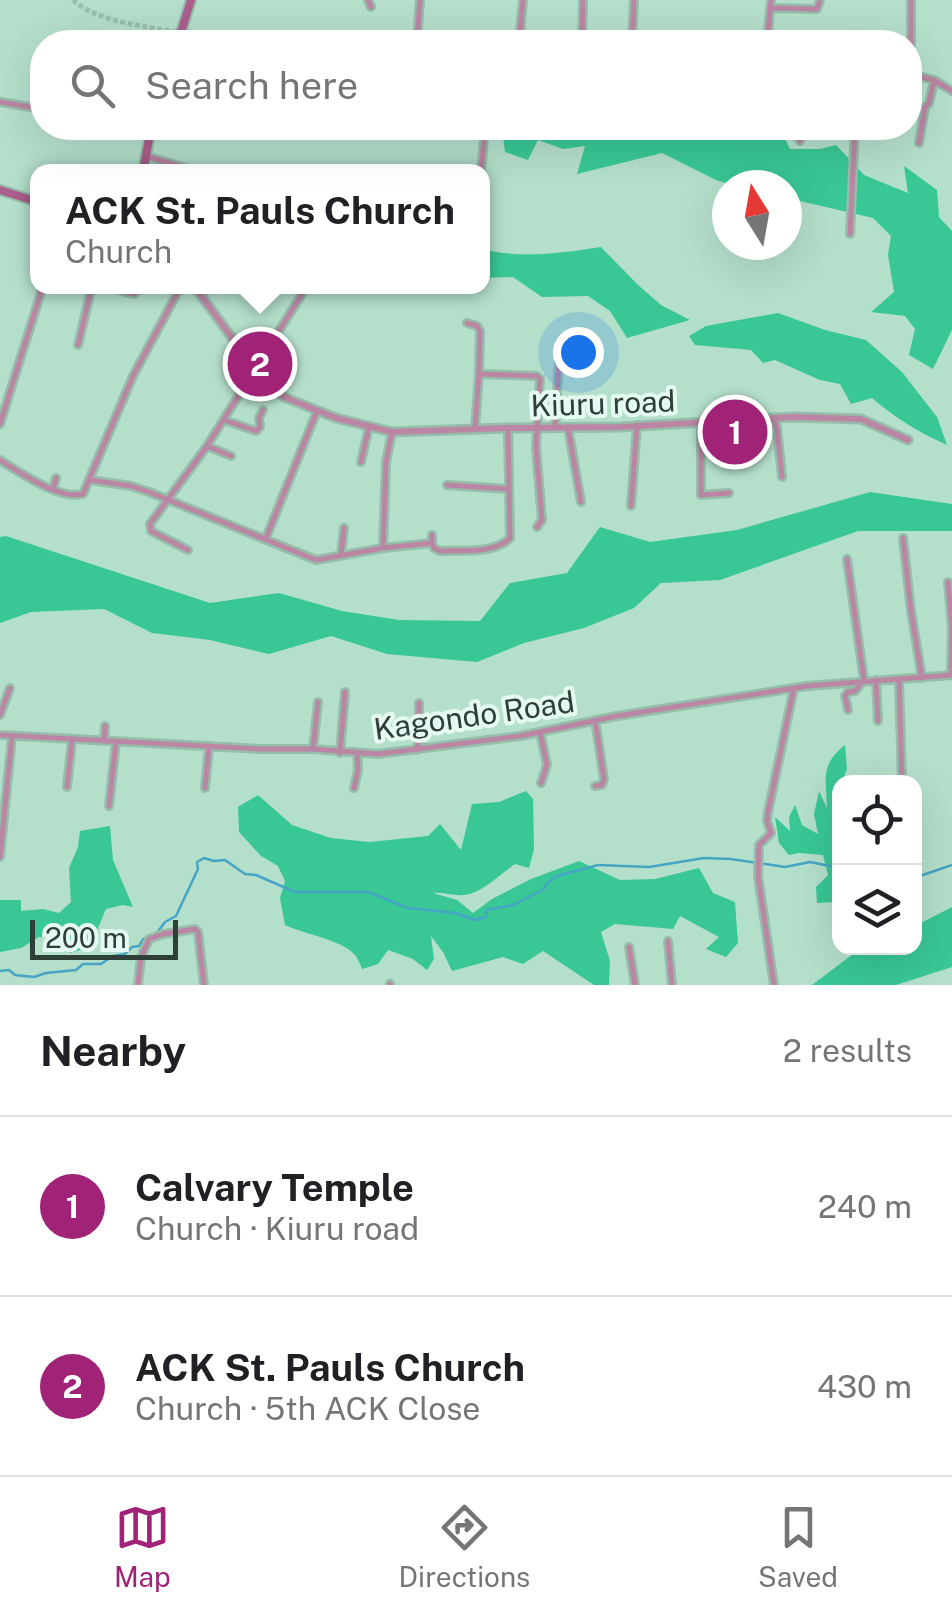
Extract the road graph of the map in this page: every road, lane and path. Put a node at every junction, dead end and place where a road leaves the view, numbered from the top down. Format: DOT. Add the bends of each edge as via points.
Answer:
graph roads {
  1 [pos="190,0"];
  2 [pos="420,0"];
  3 [pos="523,0"];
  4 [pos="583,0"];
  5 [pos="634,0"];
  6 [pos="820,0"];
  7 [pos="911,0"];
  8 [pos="771,4"];
  9 [pos="181,30"];
  10 [pos="418,30"];
  11 [pos="519,30"];
  12 [pos="582,30"];
  13 [pos="633,30"];
  14 [pos="768,30"];
  15 [pos="911,30"];
  16 [pos="922,77"];
  17 [pos="934,80"];
  18 [pos="952,91"];
  19 [pos="0,102"];
  20 [pos="30,107"];
  21 [pos="922,131"];
  22 [pos="149,140"];
  23 [pos="854,140"];
  24 [pos="920,140"];
  25 [pos="920,143"];
  26 [pos="146,156"];
  27 [pos="144,164"];
  28 [pos="172,164"];
  29 [pos="0,190"];
  30 [pos="30,199"];
  31 [pos="850,234"];
  32 [pos="41,294"];
  33 [pos="90,294"];
  34 [pos="176,294"];
  35 [pos="200,294"];
  36 [pos="303,294"];
  37 [pos="466,323"];
  38 [pos="78,345"];
  39 [pos="584,355"];
  40 [pos="254,369"];
  41 [pos="479,374"];
  42 [pos="263,410"];
  43 [pos="317,410"];
  44 [pos="773,418"];
  45 [pos="224,420"];
  46 [pos="701,422"];
  47 [pos="0,424"];
  48 [pos="637,425"];
  49 [pos="370,426"];
  50 [pos="568,427"];
  51 [pos="508,428"];
  52 [pos="536,428"];
  53 [pos="555,428"];
  54 [pos="475,430"];
  55 [pos="392,432"];
  56 [pos="908,440"];
  57 [pos="207,446"];
  58 [pos="231,456"];
  59 [pos="0,460"];
  60 [pos="362,462"];
  61 [pos="782,477"];
  62 [pos="56,478"];
  63 [pos="90,480"];
  64 [pos="447,485"];
  65 [pos="53,488"];
  66 [pos="510,489"];
  67 [pos="730,493"];
  68 [pos="168,500"];
  69 [pos="581,502"];
  70 [pos="631,506"];
  71 [pos="537,527"];
  72 [pos="344,528"];
  73 [pos="266,538"];
  74 [pos="904,538"];
  75 [pos="383,547"];
  76 [pos="188,550"];
  77 [pos="340,555"];
  78 [pos="847,558"];
  79 [pos="948,582"];
  80 [pos="952,676"];
  81 [pos="922,678"];
  82 [pos="899,679"];
  83 [pos="864,680"];
  84 [pos="876,680"];
  85 [pos="10,688"];
  86 [pos="794,688"];
  87 [pos="345,692"];
  88 [pos="318,702"];
  89 [pos="420,703"];
  90 [pos="848,710"];
  91 [pos="0,715"];
  92 [pos="595,720"];
  93 [pos="878,722"];
  94 [pos="106,726"];
  95 [pos="540,732"];
  96 [pos="0,736"];
  97 [pos="12,736"];
  98 [pos="72,739"];
  99 [pos="104,741"];
  100 [pos="116,742"];
  101 [pos="209,746"];
  102 [pos="313,749"];
  103 [pos="416,750"];
  104 [pos="340,752"];
  105 [pos="358,754"];
  106 [pos="902,775"];
  107 [pos="542,783"];
  108 [pos="595,786"];
  109 [pos="68,787"];
  110 [pos="205,788"];
  111 [pos="354,788"];
  112 [pos="109,806"];
  113 [pos="0,856"];
  114 [pos="668,941"];
  115 [pos="629,948"];
  116 [pos="138,985"];
  117 [pos="204,985"];
  118 [pos="635,985"];
  119 [pos="672,985"];
  120 [pos="774,985"];
  1 -- 9 [label="main road"];
  2 -- 10 [label="street"];
  3 -- 11 [label="street"];
  4 -- 12 [label="street"];
  5 -- 13 [label="street"];
  6 -- 8 [label="street" via="816,9"];
  7 -- 15 [label="street"];
  8 -- 14 [label="street"];
  16 -- 17 [label="street"];
  17 -- 18 [label="street"];
  17 -- 21 [label="street"];
  19 -- 20 [label="street"];
  22 -- 26 [label="main road"];
  23 -- 31 [label="street"];
  24 -- 25 [label="street"];
  26 -- 27 [label="main road"];
  26 -- 28 [label="street"];
  29 -- 30 [label="main road"];
  32 -- 47 [label="street"];
  33 -- 38 [label="street"];
  34 -- 63 [label="street"];
  35 -- 40 [label="street"];
  36 -- 40 [label="street"];
  37 -- 41 [label="street" via="480,331"];
  39 -- 53 [label="street" via="559,360"];
  40 -- 43 [label="street" via="284,397"];
  40 -- 45 [label="street"];
  41 -- 52 [label="street" via="537,376"];
  41 -- 54 [label="street"];
  42 -- 45 [label="street" via="256,431"];
  43 -- 49 [label="street"];
  43 -- 73 [label="street"];
  44 -- 46 [label="street, Kiuru road"];
  44 -- 56 [label="street, Kiuru road" via="860,419"];
  44 -- 61 [label="street"];
  45 -- 57 [label="street"];
  46 -- 48 [label="street, Kiuru road"];
  46 -- 67 [label="street" via="701,495"];
  48 -- 50 [label="street, Kiuru road"];
  48 -- 70 [label="street"];
  49 -- 55 [label="street"];
  49 -- 60 [label="street"];
  50 -- 53 [label="street, Kiuru road"];
  50 -- 69 [label="street"];
  51 -- 52 [label="street, Kiuru road"];
  51 -- 54 [label="street, Kiuru road"];
  51 -- 66 [label="street"];
  52 -- 53 [label="street, Kiuru road"];
  52 -- 71 [label="street" via="542,520"];
  54 -- 55 [label="street"];
  55 -- 75 [label="street"];
  57 -- 58 [label="street"];
  57 -- 68 [label="street"];
  59 -- 65 [label="street"];
  62 -- 65 [label="street"];
  63 -- 65 [label="street" via="77,496"];
  63 -- 68 [label="street"];
  64 -- 66 [label="street"];
  66 -- 75 [label="street" via="507,542 440,551 432,539"];
  68 -- 73 [label="street"];
  68 -- 76 [label="street" via="151,530"];
  72 -- 77 [label="street"];
  73 -- 77 [label="street" via="316,560"];
  74 -- 81 [label="street"];
  75 -- 77 [label="street"];
  78 -- 83 [label="street"];
  79 -- 80 [label="street"];
  80 -- 81 [label="street, Kagondo Road"];
  81 -- 82 [label="street, Kagondo Road"];
  82 -- 84 [label="street, Kagondo Road"];
  82 -- 106 [label="street"];
  83 -- 84 [label="street, Kagondo Road"];
  83 -- 86 [label="street, Kagondo Road"];
  83 -- 90 [label="street" via="845,696"];
  84 -- 93 [label="street"];
  85 -- 91 [label="street"];
  86 -- 92 [label="street, Kagondo Road"];
  86 -- 120 [label="street" via="768,812 770,834 759,845"];
  87 -- 104 [label="street"];
  88 -- 102 [label="street"];
  89 -- 103 [label="street"];
  92 -- 95 [label="street, Kagondo Road"];
  92 -- 108 [label="street" via="604,779"];
  94 -- 99 [label="street"];
  95 -- 103 [label="street, Kagondo Road"];
  95 -- 107 [label="street" via="547,764"];
  96 -- 97 [label="street, Kagondo Road"];
  97 -- 98 [label="street, Kagondo Road"];
  97 -- 113 [label="street"];
  98 -- 99 [label="street, Kagondo Road"];
  98 -- 109 [label="street"];
  99 -- 100 [label="street, Kagondo Road"];
  100 -- 101 [label="street, Kagondo Road"];
  100 -- 112 [label="street"];
  101 -- 102 [label="street, Kagondo Road"];
  101 -- 110 [label="street"];
  102 -- 104 [label="street, Kagondo Road"];
  103 -- 105 [label="street, Kagondo Road"];
  104 -- 105 [label="street, Kagondo Road"];
  105 -- 111 [label="street"];
  114 -- 119 [label="street"];
  115 -- 118 [label="street"];
  116 -- 117 [label="street" via="149,939 195,929"];
}
